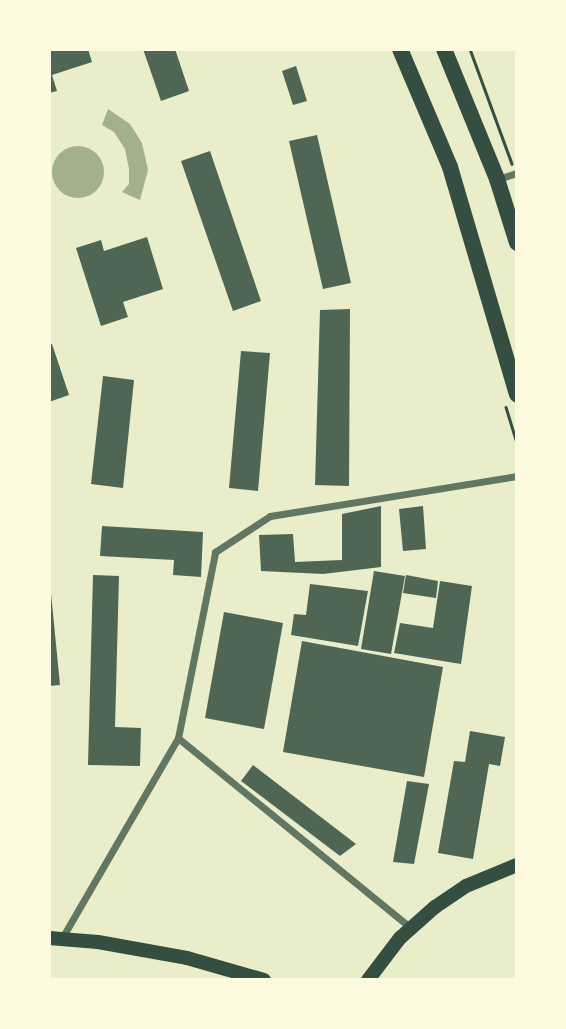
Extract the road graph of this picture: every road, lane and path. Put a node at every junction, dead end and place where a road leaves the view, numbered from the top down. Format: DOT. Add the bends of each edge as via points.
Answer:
graph roads {
  1 [pos="400,49"];
  2 [pos="444,49"];
  3 [pos="470,49"];
  4 [pos="516,173"];
  5 [pos="497,179"];
  6 [pos="517,243"];
  7 [pos="517,394"];
  8 [pos="517,476"];
  9 [pos="178,738"];
  10 [pos="517,865"];
  11 [pos="411,928"];
  12 [pos="55,938"];
  13 [pos="264,980"];
  14 [pos="368,980"];
  1 -- 7 [label="main road" via="450,167"];
  2 -- 5 [label="main road"];
  3 -- 4 [label="path"];
  4 -- 5 [label="street"];
  5 -- 6 [label="main road"];
  8 -- 9 [label="street" via="270,516 215,552"];
  9 -- 11 [label="street"];
  9 -- 12 [label="street"];
  10 -- 11 [label="main road" via="466,886"];
  11 -- 14 [label="main road"];
  12 -- 13 [label="main road" via="187,958"];
}
